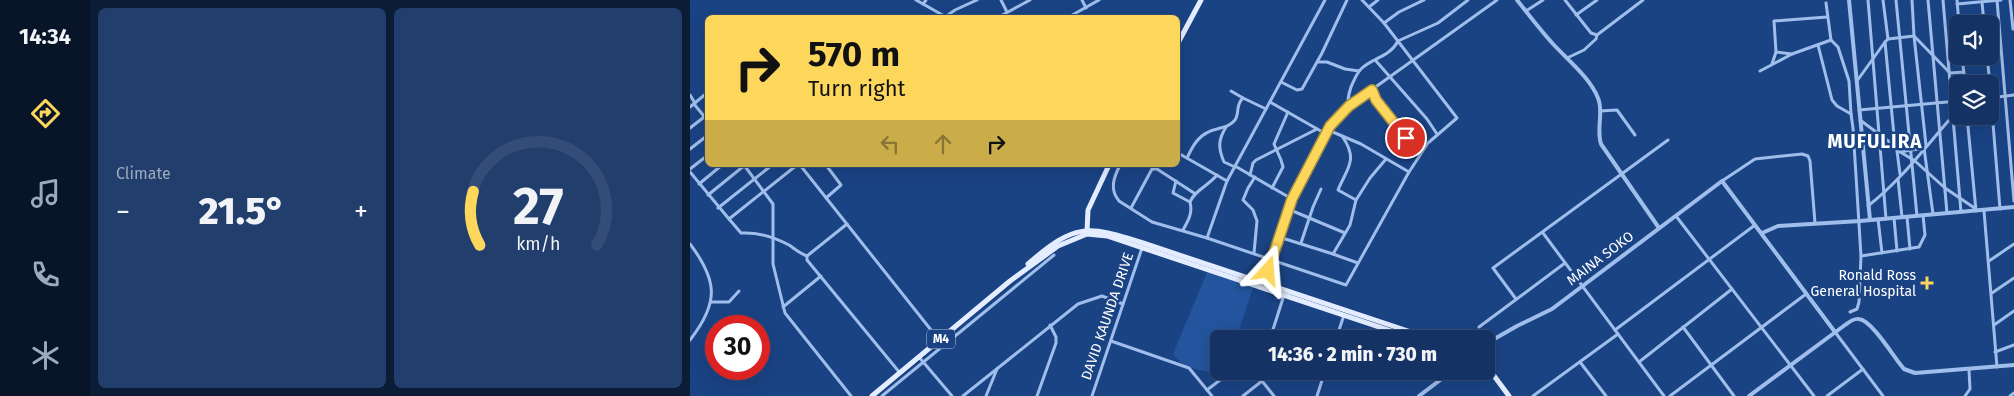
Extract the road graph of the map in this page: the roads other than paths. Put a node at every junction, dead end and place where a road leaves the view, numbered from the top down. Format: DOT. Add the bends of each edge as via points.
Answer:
graph roads {
  1 [pos="916,0"];
  2 [pos="926,0"];
  3 [pos="976,0"];
  4 [pos="1001,0"];
  5 [pos="1030,0"];
  6 [pos="1082,0"];
  7 [pos="1099,0"];
  8 [pos="1202,0"];
  9 [pos="1325,0"];
  10 [pos="1347,0"];
  11 [pos="1362,0"];
  12 [pos="1378,0"];
  13 [pos="1424,0"];
  14 [pos="1468,0"];
  15 [pos="1497,0"];
  16 [pos="1518,0"];
  17 [pos="1543,0"];
  18 [pos="1565,0"];
  19 [pos="1597,0"];
  20 [pos="1643,0"];
  21 [pos="1849,0"];
  22 [pos="1868,0"];
  23 [pos="1883,0"];
  24 [pos="1896,0"];
  25 [pos="1912,0"];
  26 [pos="1928,0"];
  27 [pos="1943,0"];
  28 [pos="1997,0"];
  29 [pos="2001,0"];
  30 [pos="2010,0"];
  31 [pos="1982,1"];
  32 [pos="1957,2"];
  33 [pos="1826,3"];
  34 [pos="923,4"];
  35 [pos="1369,7"];
  36 [pos="1086,8"];
  37 [pos="1526,11"];
  38 [pos="1007,12"];
  39 [pos="942,15"];
  40 [pos="949,15"];
  41 [pos="1002,15"];
  42 [pos="1073,15"];
  43 [pos="1576,15"];
  44 [pos="1958,15"];
  45 [pos="1983,15"];
  46 [pos="1827,17"];
  47 [pos="1384,23"];
  48 [pos="2013,29"];
  49 [pos="1597,35"];
  50 [pos="1900,36"];
  51 [pos="1914,36"];
  52 [pos="1180,40"];
  53 [pos="1831,40"];
  54 [pos="1886,40"];
  55 [pos="1398,41"];
  56 [pos="1818,45"];
  57 [pos="1776,52"];
  58 [pos="1792,54"];
  59 [pos="1933,56"];
  60 [pos="1567,58"];
  61 [pos="1872,60"];
  62 [pos="1376,61"];
  63 [pos="1414,61"];
  64 [pos="1317,62"];
  65 [pos="1772,64"];
  66 [pos="1963,65"];
  67 [pos="1359,71"];
  68 [pos="1760,72"];
  69 [pos="1964,72"];
  70 [pos="1950,73"];
  71 [pos="1964,75"];
  72 [pos="1390,77"];
  73 [pos="1281,82"];
  74 [pos="1857,82"];
  75 [pos="1372,90"];
  76 [pos="1231,91"];
  77 [pos="705,94"];
  78 [pos="690,95"];
  79 [pos="2014,95"];
  80 [pos="2005,96"];
  81 [pos="1999,97"];
  82 [pos="1243,98"];
  83 [pos="1949,101"];
  84 [pos="1270,102"];
  85 [pos="694,103"];
  86 [pos="1937,103"];
  87 [pos="1922,104"];
  88 [pos="1349,106"];
  89 [pos="1906,106"];
  90 [pos="690,107"];
  91 [pos="1892,107"];
  92 [pos="1877,108"];
  93 [pos="1266,109"];
  94 [pos="1858,110"];
  95 [pos="1600,111"];
  96 [pos="1288,112"];
  97 [pos="705,114"];
  98 [pos="1850,114"];
  99 [pos="705,116"];
  100 [pos="1949,119"];
  101 [pos="1860,120"];
  102 [pos="1954,125"];
  103 [pos="1969,125"];
  104 [pos="1992,125"];
  105 [pos="1227,126"];
  106 [pos="690,128"];
  107 [pos="1317,128"];
  108 [pos="1939,129"];
  109 [pos="1327,132"];
  110 [pos="1437,134"];
  111 [pos="1341,135"];
  112 [pos="1635,135"];
  113 [pos="1880,135"];
  114 [pos="705,137"];
  115 [pos="1668,140"];
  116 [pos="1425,147"];
  117 [pos="1925,147"];
  118 [pos="690,149"];
  119 [pos="1275,149"];
  120 [pos="1898,150"];
  121 [pos="1910,150"];
  122 [pos="1180,154"];
  123 [pos="705,158"];
  124 [pos="1187,158"];
  125 [pos="1910,158"];
  126 [pos="1386,159"];
  127 [pos="1915,161"];
  128 [pos="1912,166"];
  129 [pos="720,167"];
  130 [pos="743,167"];
  131 [pos="747,167"];
  132 [pos="769,167"];
  133 [pos="796,167"];
  134 [pos="801,167"];
  135 [pos="828,167"];
  136 [pos="1109,167"];
  137 [pos="1119,167"];
  138 [pos="1235,167"];
  139 [pos="690,170"];
  140 [pos="1409,172"];
  141 [pos="1927,172"];
  142 [pos="1621,174"];
  143 [pos="1250,175"];
  144 [pos="1217,176"];
  145 [pos="1899,176"];
  146 [pos="1255,177"];
  147 [pos="755,178"];
  148 [pos="1176,181"];
  149 [pos="1227,181"];
  150 [pos="1722,181"];
  151 [pos="699,184"];
  152 [pos="1272,188"];
  153 [pos="1945,188"];
  154 [pos="1321,189"];
  155 [pos="764,191"];
  156 [pos="1194,193"];
  157 [pos="1885,193"];
  158 [pos="708,195"];
  159 [pos="826,198"];
  160 [pos="1292,199"];
  161 [pos="1960,199"];
  162 [pos="1356,200"];
  163 [pos="2014,201"];
  164 [pos="1190,202"];
  165 [pos="1868,207"];
  166 [pos="2014,207"];
  167 [pos="718,208"];
  168 [pos="1131,208"];
  169 [pos="2000,208"];
  170 [pos="1288,209"];
  171 [pos="1976,210"];
  172 [pos="1984,211"];
  173 [pos="1947,213"];
  174 [pos="1961,213"];
  175 [pos="1933,214"];
  176 [pos="1923,215"];
  177 [pos="1676,216"];
  178 [pos="1917,216"];
  179 [pos="1905,217"];
  180 [pos="1310,218"];
  181 [pos="1894,218"];
  182 [pos="728,219"];
  183 [pos="1878,219"];
  184 [pos="1886,219"];
  185 [pos="1870,220"];
  186 [pos="1860,221"];
  187 [pos="1815,223"];
  188 [pos="847,224"];
  189 [pos="1754,224"];
  190 [pos="1659,228"];
  191 [pos="1183,230"];
  192 [pos="1087,231"];
  193 [pos="1346,233"];
  194 [pos="1543,233"];
  195 [pos="1762,233"];
  196 [pos="1279,237"];
  197 [pos="1207,238"];
  198 [pos="772,239"];
  199 [pos="1301,243"];
  200 [pos="690,244"];
  201 [pos="2014,244"];
  202 [pos="1143,245"];
  203 [pos="1910,249"];
  204 [pos="1897,251"];
  205 [pos="1254,253"];
  206 [pos="1882,253"];
  207 [pos="1334,254"];
  208 [pos="806,256"];
  209 [pos="1054,256"];
  210 [pos="1861,256"];
  211 [pos="1272,259"];
  212 [pos="1709,259"];
  213 [pos="1989,261"];
  214 [pos="1358,263"];
  215 [pos="1565,263"];
  216 [pos="821,276"];
  217 [pos="2014,278"];
  218 [pos="1008,283"];
  219 [pos="1263,284"];
  220 [pos="1582,286"];
  221 [pos="1732,289"];
  222 [pos="739,290"];
  223 [pos="1012,290"];
  224 [pos="1285,292"];
  225 [pos="1991,293"];
  226 [pos="1806,294"];
  227 [pos="1516,299"];
  228 [pos="711,302"];
  229 [pos="1123,304"];
  230 [pos="783,307"];
  231 [pos="2014,311"];
  232 [pos="1345,312"];
  233 [pos="1850,312"];
  234 [pos="1050,325"];
  235 [pos="1993,325"];
  236 [pos="1479,327"];
  237 [pos="1761,327"];
  238 [pos="1683,328"];
  239 [pos="1273,330"];
  240 [pos="1339,330"];
  241 [pos="1392,330"];
  242 [pos="1403,330"];
  243 [pos="1615,330"];
  244 [pos="1835,332"];
  245 [pos="1618,334"];
  246 [pos="1495,339"];
  247 [pos="690,340"];
  248 [pos="940,340"];
  249 [pos="1111,341"];
  250 [pos="2014,345"];
  251 [pos="1996,352"];
  252 [pos="920,357"];
  253 [pos="924,362"];
  254 [pos="1580,362"];
  255 [pos="1638,362"];
  256 [pos="1711,365"];
  257 [pos="1790,365"];
  258 [pos="2014,365"];
  259 [pos="1997,367"];
  260 [pos="997,369"];
  261 [pos="1863,369"];
  262 [pos="1970,370"];
  263 [pos="900,374"];
  264 [pos="1495,377"];
  265 [pos="1220,380"];
  266 [pos="1322,380"];
  267 [pos="1440,380"];
  268 [pos="1262,381"];
  269 [pos="1208,390"];
  270 [pos="2014,393"];
  271 [pos="851,396"];
  272 [pos="872,396"];
  273 [pos="882,396"];
  274 [pos="952,396"];
  275 [pos="963,396"];
  276 [pos="986,396"];
  277 [pos="1037,396"];
  278 [pos="1092,396"];
  279 [pos="1212,396"];
  280 [pos="1243,396"];
  281 [pos="1274,396"];
  282 [pos="1317,396"];
  283 [pos="1419,396"];
  284 [pos="1509,396"];
  285 [pos="1533,396"];
  286 [pos="1606,396"];
  287 [pos="1664,396"];
  288 [pos="1670,396"];
  289 [pos="1734,396"];
  290 [pos="1749,396"];
  291 [pos="1814,396"];
  292 [pos="1827,396"];
  293 [pos="1883,396"];
  294 [pos="1965,396"];
  295 [pos="2010,396"];
  1 -- 34 [label="street"];
  2 -- 34 [label="street"];
  3 -- 40 [label="street"];
  4 -- 38 [label="street"];
  5 -- 38 [label="street"];
  6 -- 36 [label="street"];
  7 -- 36 [label="street"];
  8 -- 52 [label="main road"];
  9 -- 73 [label="street"];
  10 -- 64 [label="street"];
  11 -- 35 [label="street"];
  12 -- 35 [label="street"];
  13 -- 47 [label="street"];
  14 -- 55 [label="street" via="1438,23"];
  15 -- 63 [label="street"];
  16 -- 37 [label="street"];
  17 -- 37 [label="street"];
  18 -- 43 [label="street"];
  19 -- 43 [label="street"];
  20 -- 49 [label="street"];
  21 -- 74 [label="street"];
  22 -- 61 [label="street"];
  23 -- 54 [label="street"];
  24 -- 50 [label="street"];
  25 -- 51 [label="street"];
  26 -- 59 [label="street"];
  27 -- 70 [label="street"];
  28 -- 29 [label="street"];
  28 -- 31 [label="street"];
  28 -- 80 [label="street"];
  30 -- 48 [label="street"];
  31 -- 32 [label="street"];
  31 -- 45 [label="street"];
  32 -- 44 [label="street"];
  33 -- 46 [label="street"];
  34 -- 39 [label="street"];
  35 -- 47 [label="street"];
  36 -- 42 [label="street"];
  37 -- 60 [label="street"];
  38 -- 41 [label="street"];
  43 -- 49 [label="street"];
  46 -- 53 [label="street"];
  46 -- 57 [label="street" via="1774,21"];
  47 -- 55 [label="street"];
  49 -- 60 [label="street" via="1596,40 1584,50"];
  50 -- 51 [label="street"];
  50 -- 54 [label="street"];
  50 -- 89 [label="street"];
  51 -- 59 [label="street"];
  51 -- 87 [label="street"];
  53 -- 56 [label="street"];
  53 -- 98 [label="street" via="1838,47 1849,81"];
  54 -- 61 [label="street"];
  54 -- 91 [label="street"];
  55 -- 62 [label="street"];
  55 -- 63 [label="street"];
  56 -- 58 [label="street"];
  56 -- 98 [label="street" via="1833,103"];
  57 -- 58 [label="street"];
  57 -- 65 [label="street"];
  58 -- 65 [label="street"];
  59 -- 70 [label="street"];
  59 -- 86 [label="street"];
  60 -- 95 [label="street" via="1596,93"];
  61 -- 74 [label="street"];
  61 -- 92 [label="street"];
  62 -- 67 [label="street"];
  62 -- 72 [label="street"];
  63 -- 72 [label="street"];
  63 -- 110 [label="street" via="1456,118"];
  64 -- 67 [label="street"];
  64 -- 73 [label="street" via="1299,91"];
  65 -- 68 [label="street"];
  66 -- 69 [label="street"];
  67 -- 88 [label="street" via="1348,95"];
  69 -- 70 [label="street"];
  69 -- 71 [label="street"];
  72 -- 75 [label="street"];
  72 -- 110 [label="street"];
  73 -- 84 [label="street"];
  74 -- 94 [label="street"];
  75 -- 88 [label="street"];
  75 -- 116 [label="street" via="1376,100 1406,138"];
  76 -- 82 [label="street"];
  77 -- 85 [label="street"];
  78 -- 85 [label="street"];
  79 -- 80 [label="street"];
  80 -- 81 [label="street"];
  80 -- 163 [label="street"];
  82 -- 93 [label="street"];
  82 -- 105 [label="street" via="1236,118"];
  83 -- 86 [label="street"];
  84 -- 93 [label="street"];
  84 -- 96 [label="street"];
  85 -- 90 [label="street"];
  85 -- 97 [label="street"];
  86 -- 87 [label="street"];
  86 -- 108 [label="street"];
  87 -- 89 [label="street"];
  87 -- 117 [label="street"];
  88 -- 109 [label="street" via="1334,119"];
  89 -- 91 [label="street"];
  89 -- 121 [label="street"];
  91 -- 92 [label="street"];
  91 -- 120 [label="street"];
  92 -- 94 [label="street"];
  92 -- 113 [label="street"];
  93 -- 138 [label="street"];
  94 -- 101 [label="street"];
  95 -- 112 [label="street" via="1617,110"];
  95 -- 142 [label="street" via="1598,128 1601,144"];
  96 -- 107 [label="street"];
  96 -- 119 [label="street" via="1274,144"];
  98 -- 186 [label="street"];
  99 -- 106 [label="street"];
  100 -- 108 [label="street"];
  101 -- 113 [label="street"];
  101 -- 165 [label="street"];
  102 -- 161 [label="street"];
  103 -- 171 [label="street"];
  104 -- 169 [label="street"];
  105 -- 124 [label="street" via="1199,138"];
  105 -- 138 [label="street" via="1219,149 1224,162"];
  107 -- 109 [label="street"];
  107 -- 119 [label="street"];
  108 -- 117 [label="street"];
  108 -- 153 [label="street"];
  109 -- 111 [label="street"];
  109 -- 160 [label="street"];
  110 -- 116 [label="street"];
  111 -- 126 [label="street"];
  111 -- 162 [label="street" via="1347,144 1351,164 1338,190"];
  113 -- 120 [label="street"];
  113 -- 157 [label="street"];
  114 -- 118 [label="street"];
  115 -- 142 [label="street"];
  116 -- 140 [label="street"];
  117 -- 121 [label="street"];
  117 -- 127 [label="street"];
  117 -- 141 [label="street"];
  119 -- 143 [label="street" via="1254,161"];
  119 -- 152 [label="street" via="1283,167"];
  120 -- 121 [label="street"];
  120 -- 125 [label="street"];
  120 -- 145 [label="street"];
  121 -- 125 [label="street"];
  122 -- 124 [label="street"];
  123 -- 139 [label="street"];
  124 -- 144 [label="street"];
  125 -- 127 [label="street"];
  125 -- 128 [label="street"];
  126 -- 140 [label="street"];
  126 -- 162 [label="street"];
  127 -- 128 [label="street"];
  127 -- 141 [label="street"];
  128 -- 145 [label="street"];
  128 -- 178 [label="street"];
  129 -- 151 [label="street"];
  130 -- 158 [label="street"];
  131 -- 147 [label="street"];
  132 -- 147 [label="street"];
  133 -- 155 [label="street"];
  134 -- 159 [label="street"];
  135 -- 159 [label="street" via="841,185"];
  136 -- 192 [label="main road" via="1090,202"];
  137 -- 168 [label="street" via="1112,183 1115,196"];
  138 -- 143 [label="street"];
  138 -- 149 [label="street"];
  139 -- 151 [label="street"];
  140 -- 214 [label="street"];
  141 -- 153 [label="street"];
  141 -- 175 [label="street"];
  142 -- 190 [label="street"];
  142 -- 194 [label="street"];
  143 -- 146 [label="street"];
  144 -- 149 [label="street"];
  144 -- 156 [label="street"];
  145 -- 157 [label="street"];
  145 -- 179 [label="street"];
  146 -- 152 [label="street"];
  146 -- 205 [label="street" via="1244,200 1257,221"];
  147 -- 155 [label="street"];
  147 -- 167 [label="street"];
  148 -- 156 [label="street"];
  148 -- 164 [label="street" via="1172,193"];
  148 -- 168 [label="street" via="1152,169"];
  149 -- 197 [label="street"];
  150 -- 177 [label="street, MAINA SOKO"];
  150 -- 187 [label="street" via="1755,159 1806,155 1810,159"];
  150 -- 189 [label="street"];
  151 -- 158 [label="street"];
  152 -- 160 [label="street"];
  153 -- 161 [label="street"];
  153 -- 173 [label="street"];
  154 -- 180 [label="street"];
  155 -- 182 [label="street"];
  155 -- 198 [label="street" via="773,204"];
  156 -- 164 [label="street"];
  157 -- 165 [label="street"];
  157 -- 184 [label="street"];
  158 -- 167 [label="street"];
  159 -- 188 [label="street"];
  160 -- 170 [label="street"];
  161 -- 171 [label="street"];
  161 -- 174 [label="street"];
  162 -- 193 [label="street"];
  164 -- 191 [label="street" via="1190,217"];
  165 -- 185 [label="street"];
  166 -- 169 [label="street"];
  167 -- 182 [label="street"];
  168 -- 191 [label="street" via="1152,222"];
  169 -- 172 [label="street"];
  170 -- 180 [label="street"];
  170 -- 196 [label="street"];
  171 -- 172 [label="street"];
  171 -- 174 [label="street"];
  172 -- 213 [label="street"];
  173 -- 174 [label="street"];
  173 -- 175 [label="street"];
  175 -- 176 [label="street"];
  176 -- 178 [label="street"];
  176 -- 203 [label="street" via="1924,239 1919,247"];
  177 -- 190 [label="street, MAINA SOKO"];
  177 -- 212 [label="street"];
  178 -- 179 [label="street"];
  179 -- 181 [label="street"];
  179 -- 203 [label="street"];
  180 -- 193 [label="street"];
  180 -- 199 [label="street"];
  181 -- 184 [label="street"];
  181 -- 204 [label="street"];
  182 -- 198 [label="street" via="742,233 757,232"];
  183 -- 184 [label="street"];
  183 -- 185 [label="street"];
  183 -- 206 [label="street"];
  185 -- 186 [label="street"];
  186 -- 187 [label="street"];
  186 -- 210 [label="street"];
  187 -- 195 [label="street" via="1778,226"];
  188 -- 208 [label="street"];
  188 -- 248 [label="street"];
  189 -- 195 [label="street"];
  189 -- 212 [label="street"];
  190 -- 220 [label="street, MAINA SOKO"];
  191 -- 197 [label="street"];
  192 -- 202 [label="main road"];
  192 -- 218 [label="main road, M4" via="1058,246"];
  193 -- 207 [label="street"];
  194 -- 215 [label="street"];
  194 -- 227 [label="street" via="1493,268"];
  195 -- 226 [label="street"];
  196 -- 199 [label="street"];
  196 -- 211 [label="street"];
  197 -- 205 [label="street"];
  198 -- 208 [label="street"];
  198 -- 230 [label="street" via="773,268"];
  199 -- 207 [label="street"];
  200 -- 228 [label="street" via="708,271"];
  201 -- 213 [label="street"];
  202 -- 219 [label="main road"];
  202 -- 229 [label="street, DAVID KAUNDA DRIVE"];
  203 -- 204 [label="street"];
  204 -- 206 [label="street"];
  205 -- 211 [label="street"];
  206 -- 210 [label="street"];
  207 -- 214 [label="street"];
  208 -- 216 [label="street"];
  209 -- 223 [label="street"];
  210 -- 233 [label="street" via="1859,304"];
  211 -- 214 [label="street" via="1346,285"];
  211 -- 219 [label="street"];
  212 -- 221 [label="street"];
  212 -- 243 [label="street"];
  213 -- 225 [label="street"];
  215 -- 220 [label="street"];
  215 -- 227 [label="street"];
  216 -- 230 [label="street"];
  216 -- 263 [label="street"];
  217 -- 225 [label="street"];
  218 -- 223 [label="street"];
  218 -- 248 [label="main road, M4"];
  219 -- 224 [label="main road"];
  220 -- 243 [label="street"];
  220 -- 246 [label="street, MAINA SOKO" via="1552,309"];
  221 -- 237 [label="street"];
  221 -- 238 [label="street"];
  222 -- 228 [label="street" via="729,302"];
  223 -- 253 [label="street"];
  224 -- 232 [label="main road"];
  224 -- 239 [label="street"];
  225 -- 235 [label="street"];
  226 -- 237 [label="street"];
  226 -- 244 [label="street"];
  227 -- 236 [label="street"];
  228 -- 247 [label="street" via="705,320"];
  229 -- 234 [label="street" via="1096,296 1078,304"];
  229 -- 249 [label="street, DAVID KAUNDA DRIVE"];
  230 -- 271 [label="street" via="792,323"];
  231 -- 235 [label="street"];
  232 -- 240 [label="street"];
  232 -- 241 [label="main road"];
  232 -- 242 [label="main road"];
  234 -- 260 [label="street"];
  234 -- 277 [label="street" via="1056,343"];
  235 -- 251 [label="street"];
  237 -- 256 [label="street"];
  237 -- 257 [label="street"];
  238 -- 255 [label="street"];
  238 -- 256 [label="street"];
  243 -- 245 [label="street"];
  244 -- 257 [label="street"];
  244 -- 261 [label="street"];
  244 -- 262 [label="street" via="1853,320 1862,319 1908,371 1920,374"];
  245 -- 254 [label="street"];
  245 -- 255 [label="street"];
  248 -- 252 [label="main road, M4"];
  249 -- 269 [label="street" via="1189,368"];
  249 -- 278 [label="street, DAVID KAUNDA DRIVE"];
  250 -- 251 [label="street"];
  251 -- 259 [label="street"];
  252 -- 253 [label="street"];
  252 -- 263 [label="main road, M4"];
  253 -- 273 [label="street"];
  253 -- 274 [label="street"];
  254 -- 285 [label="street"];
  254 -- 286 [label="street"];
  255 -- 287 [label="street"];
  256 -- 288 [label="street"];
  256 -- 289 [label="street"];
  257 -- 290 [label="street"];
  257 -- 291 [label="street"];
  258 -- 259 [label="street"];
  259 -- 262 [label="street"];
  260 -- 275 [label="street"];
  260 -- 276 [label="street"];
  261 -- 292 [label="street"];
  261 -- 293 [label="street"];
  262 -- 294 [label="street" via="1970,389"];
  263 -- 272 [label="main road, M4"];
  264 -- 284 [label="main road"];
  265 -- 269 [label="street"];
  266 -- 282 [label="street"];
  267 -- 283 [label="street"];
  268 -- 280 [label="street"];
  268 -- 281 [label="street"];
  269 -- 279 [label="street"];
  270 -- 295 [label="street"];
}
